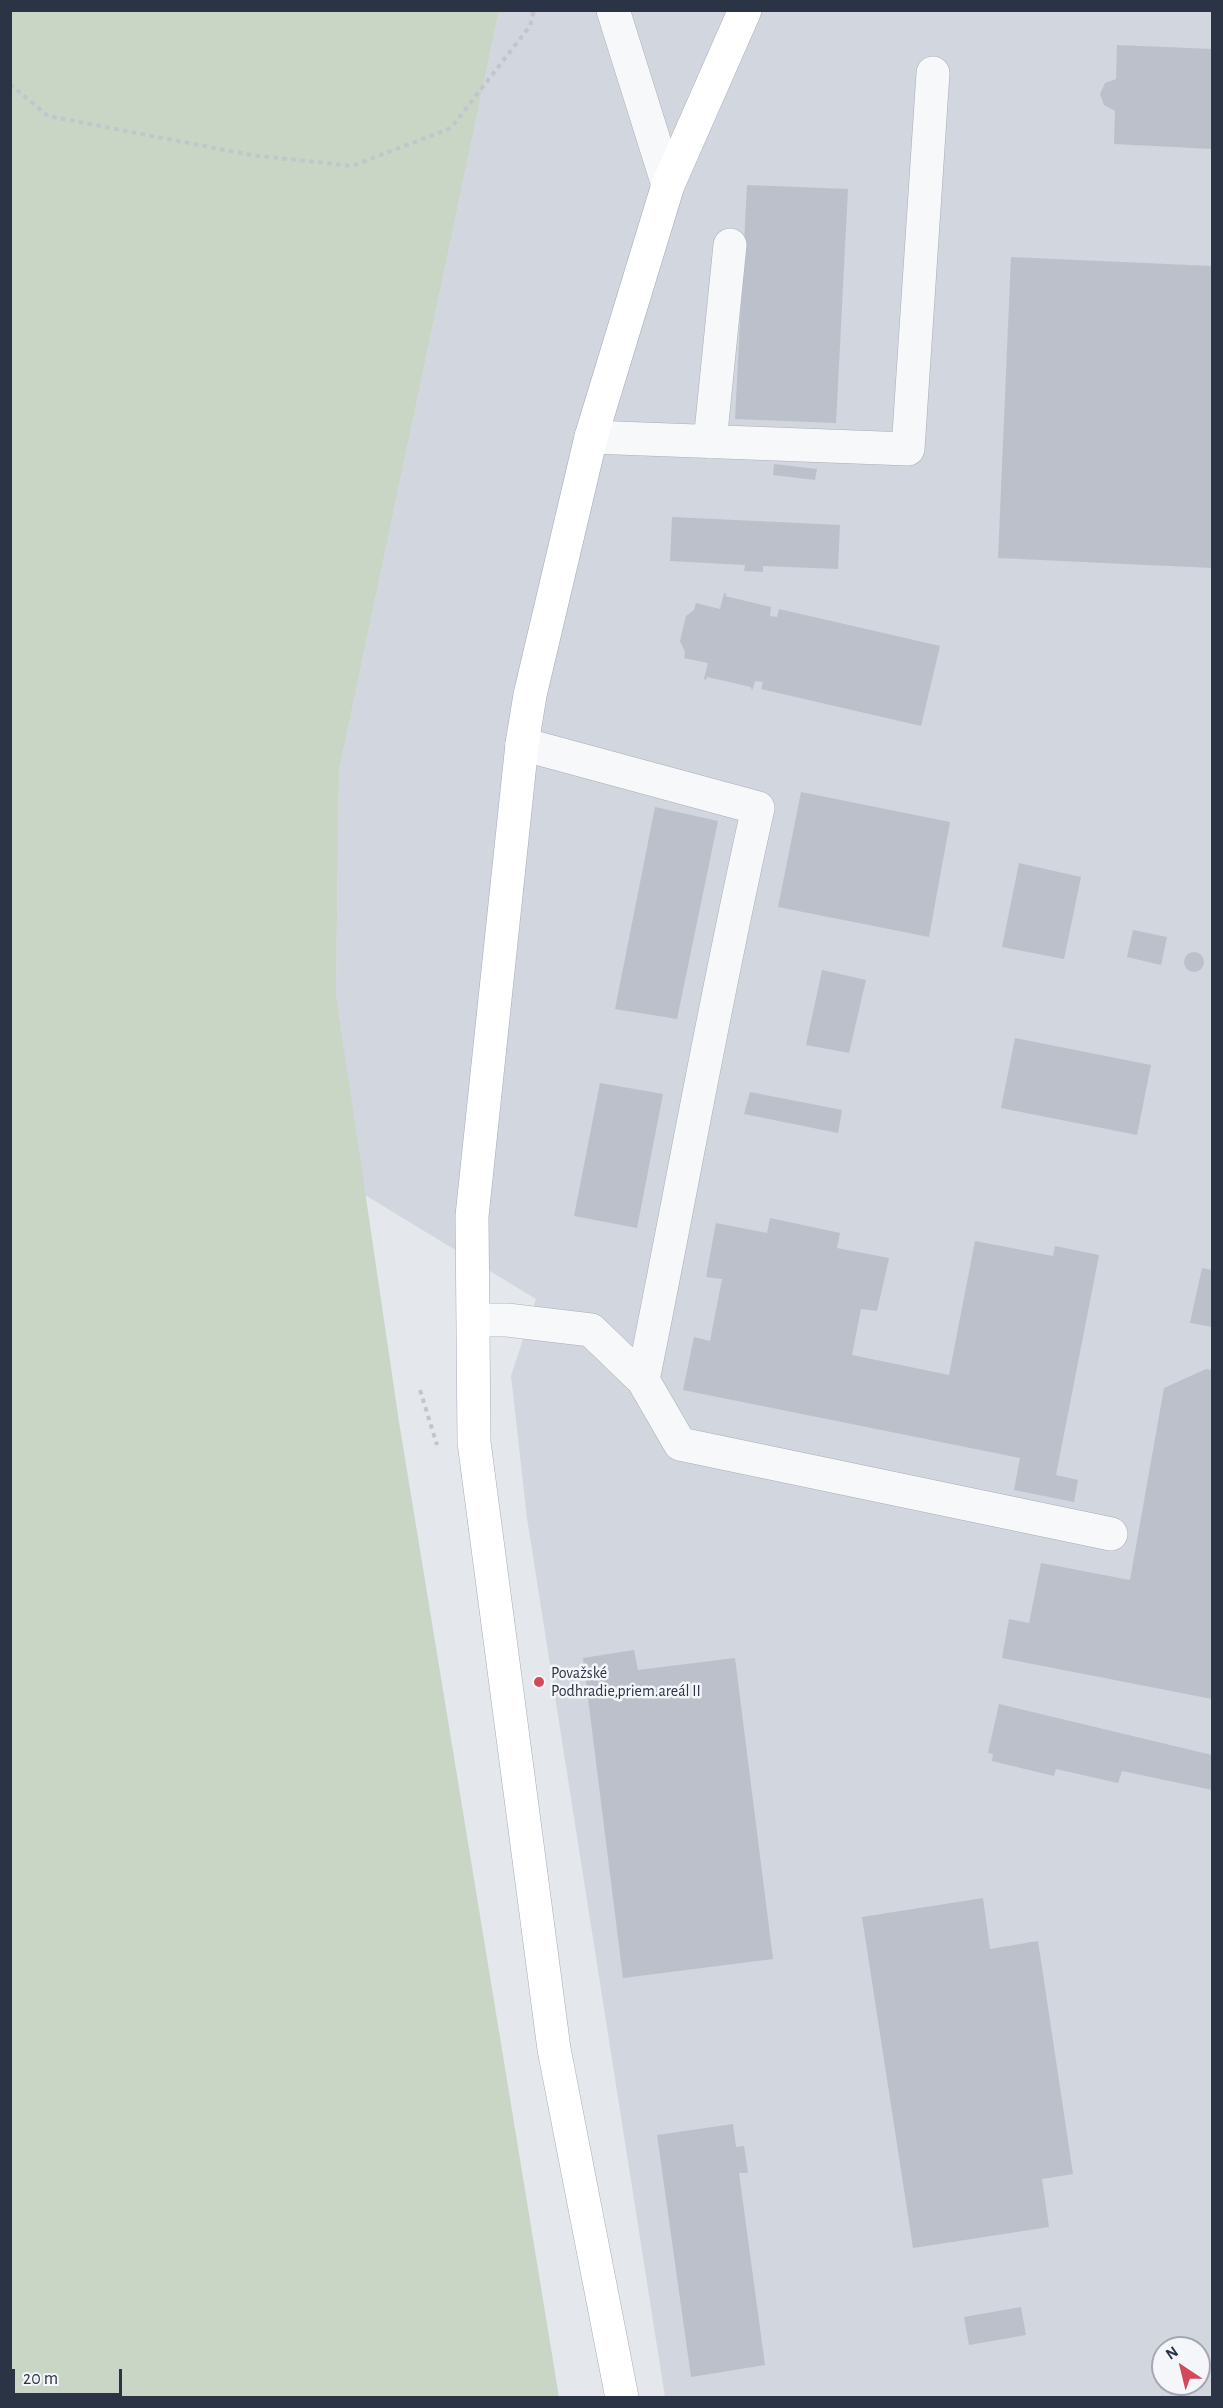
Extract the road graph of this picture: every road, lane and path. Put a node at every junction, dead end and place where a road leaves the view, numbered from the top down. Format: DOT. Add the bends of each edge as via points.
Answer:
graph roads {
  1 [pos="534,10"];
  2 [pos="613,10"];
  3 [pos="745,10"];
  4 [pos="933,73"];
  5 [pos="10,84"];
  6 [pos="669,185"];
  7 [pos="730,245"];
  8 [pos="591,437"];
  9 [pos="710,442"];
  10 [pos="522,744"];
  11 [pos="474,1320"];
  12 [pos="643,1380"];
  13 [pos="420,1390"];
  14 [pos="438,1448"];
  15 [pos="1111,1534"];
  16 [pos="622,2397"];
  1 -- 5 [label="path" via="530,26 451,128 352,166 251,155 48,116"];
  2 -- 6 [label="street"];
  3 -- 6 [label="main road"];
  4 -- 9 [label="street" via="908,449"];
  6 -- 8 [label="main road"];
  7 -- 9 [label="street"];
  8 -- 9 [label="street"];
  8 -- 10 [label="main road"];
  10 -- 11 [label="main road" via="472,1216"];
  10 -- 12 [label="street" via="758,808 730,932"];
  11 -- 12 [label="street" via="591,1330"];
  11 -- 16 [label="main road" via="474,1443 554,2049"];
  12 -- 15 [label="street" via="680,1444"];
  13 -- 14 [label="path"];
}
